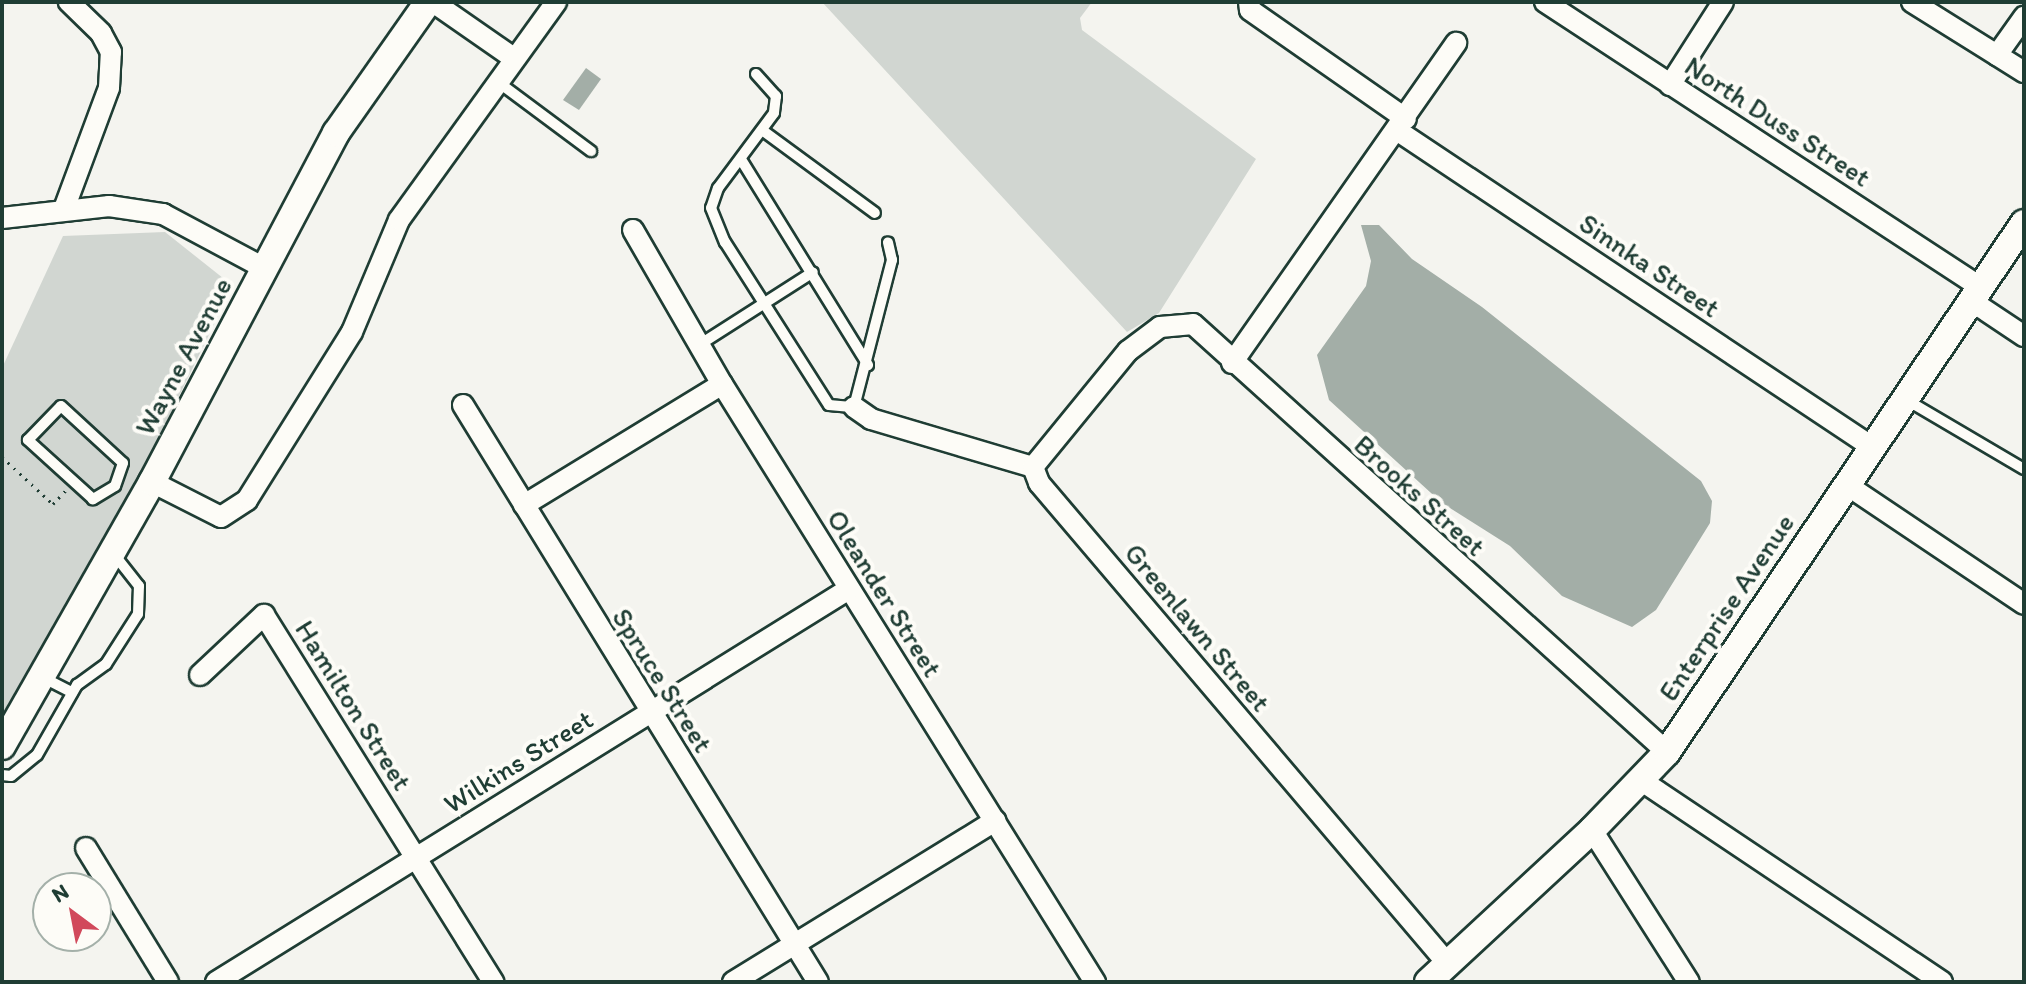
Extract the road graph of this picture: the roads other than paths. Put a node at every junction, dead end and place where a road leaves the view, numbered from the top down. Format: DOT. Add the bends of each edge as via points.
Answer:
graph roads {
  1 [pos="69,2"];
  2 [pos="431,2"];
  3 [pos="556,2"];
  4 [pos="1249,2"];
  5 [pos="1545,2"];
  6 [pos="1723,2"];
  7 [pos="1912,2"];
  8 [pos="2024,17"];
  9 [pos="1456,43"];
  10 [pos="1997,55"];
  11 [pos="512,57"];
  12 [pos="2024,72"];
  13 [pos="756,74"];
  14 [pos="496,81"];
  15 [pos="1670,85"];
  16 [pos="1402,125"];
  17 [pos="762,130"];
  18 [pos="591,151"];
  19 [pos="742,161"];
  20 [pos="64,209"];
  21 [pos="875,213"];
  22 [pos="2,218"];
  23 [pos="2024,223"];
  24 [pos="633,230"];
  25 [pos="888,242"];
  26 [pos="266,269"];
  27 [pos="813,272"];
  28 [pos="1975,294"];
  29 [pos="764,306"];
  30 [pos="2024,336"];
  31 [pos="699,345"];
  32 [pos="1232,363"];
  33 [pos="868,365"];
  34 [pos="722,384"];
  35 [pos="1904,399"];
  36 [pos="463,405"];
  37 [pos="854,407"];
  38 [pos="1872,447"];
  39 [pos="1033,467"];
  40 [pos="2024,469"];
  41 [pos="1847,485"];
  42 [pos="115,486"];
  43 [pos="146,492"];
  44 [pos="524,505"];
  45 [pos="112,552"];
  46 [pos="849,589"];
  47 [pos="2024,604"];
  48 [pos="200,675"];
  49 [pos="41,676"];
  50 [pos="72,692"];
  51 [pos="649,713"];
  52 [pos="2,746"];
  53 [pos="1667,752"];
  54 [pos="2,775"];
  55 [pos="1642,781"];
  56 [pos="995,821"];
  57 [pos="1592,830"];
  58 [pos="86,848"];
  59 [pos="416,857"];
  60 [pos="794,944"];
  61 [pos="1448,964"];
  62 [pos="168,982"];
  63 [pos="216,982"];
  64 [pos="493,982"];
  65 [pos="733,982"];
  66 [pos="818,982"];
  67 [pos="1095,982"];
  68 [pos="1428,982"];
  69 [pos="1689,982"];
  70 [pos="1942,982"];
  1 -- 20 [label="street" via="101,33 111,52 109,88"];
  2 -- 11 [label="street"];
  2 -- 26 [label="street, Wayne Avenue" via="336,133"];
  3 -- 11 [label="street"];
  4 -- 16 [label="street, Sinnka Street" via="1250,10"];
  5 -- 15 [label="street, North Duss Street"];
  6 -- 15 [label="street"];
  7 -- 10 [label="street"];
  8 -- 10 [label="street"];
  9 -- 16 [label="street"];
  10 -- 12 [label="street"];
  11 -- 14 [label="street"];
  13 -- 17 [label="lane" via="776,96 774,113"];
  14 -- 18 [label="lane"];
  14 -- 43 [label="street" via="441,167 399,220 352,332 247,500 221,517"];
  15 -- 28 [label="street, North Duss Street"];
  16 -- 32 [label="street"];
  16 -- 38 [label="street, Sinnka Street"];
  17 -- 19 [label="lane"];
  17 -- 21 [label="lane"];
  19 -- 27 [label="lane"];
  19 -- 29 [label="lane" via="718,188 711,208"];
  20 -- 22 [label="street"];
  20 -- 26 [label="street" via="109,206 163,214"];
  23 -- 28 [label="street, Enterprise Avenue"];
  24 -- 31 [label="street, Oleander Street"];
  25 -- 33 [label="lane" via="892,260"];
  26 -- 43 [label="street, Wayne Avenue"];
  27 -- 29 [label="lane"];
  27 -- 33 [label="lane"];
  28 -- 30 [label="street, North Duss Street"];
  28 -- 35 [label="street, Enterprise Avenue"];
  29 -- 31 [label="lane"];
  29 -- 37 [label="lane" via="818,396 829,405"];
  31 -- 34 [label="street, Oleander Street"];
  32 -- 39 [label="street, Brooks Street" via="1193,324 1160,327 1128,351"];
  32 -- 53 [label="street, Brooks Street"];
  33 -- 37 [label="lane"];
  34 -- 44 [label="street"];
  34 -- 46 [label="street, Oleander Street"];
  35 -- 38 [label="street, Enterprise Avenue"];
  35 -- 40 [label="lane"];
  36 -- 44 [label="street, Spruce Street"];
  37 -- 39 [label="street" via="871,419"];
  38 -- 41 [label="street, Enterprise Avenue"];
  39 -- 61 [label="street, Greenlawn Street" via="1039,483"];
  41 -- 47 [label="street"];
  41 -- 53 [label="street, Enterprise Avenue"];
  42 -- 42 [label="lane" via="123,463 61,406 28,440 93,499"];
  42 -- 43 [label="lane"];
  43 -- 45 [label="street, Wayne Avenue"];
  44 -- 51 [label="street, Spruce Street"];
  45 -- 49 [label="street, Wayne Avenue"];
  45 -- 50 [label="lane" via="128,568 142,599 106,664"];
  46 -- 51 [label="street, Wilkins Street"];
  46 -- 56 [label="street, Oleander Street"];
  48 -- 59 [label="street, Hamilton Street" via="264,615"];
  49 -- 50 [label="lane"];
  49 -- 52 [label="street, Wayne Avenue"];
  50 -- 54 [label="lane" via="37,755 11,776"];
  51 -- 59 [label="street, Wilkins Street"];
  51 -- 60 [label="street, Spruce Street"];
  53 -- 55 [label="street, Enterprise Avenue"];
  55 -- 57 [label="street, Enterprise Avenue"];
  55 -- 70 [label="street"];
  56 -- 60 [label="street"];
  56 -- 67 [label="street, Oleander Street"];
  57 -- 61 [label="street, Enterprise Avenue"];
  57 -- 69 [label="street"];
  58 -- 62 [label="street"];
  59 -- 63 [label="street, Wilkins Street"];
  59 -- 64 [label="street, Hamilton Street"];
  60 -- 65 [label="street"];
  60 -- 66 [label="street, Spruce Street"];
  61 -- 68 [label="street, Enterprise Avenue"];
}
